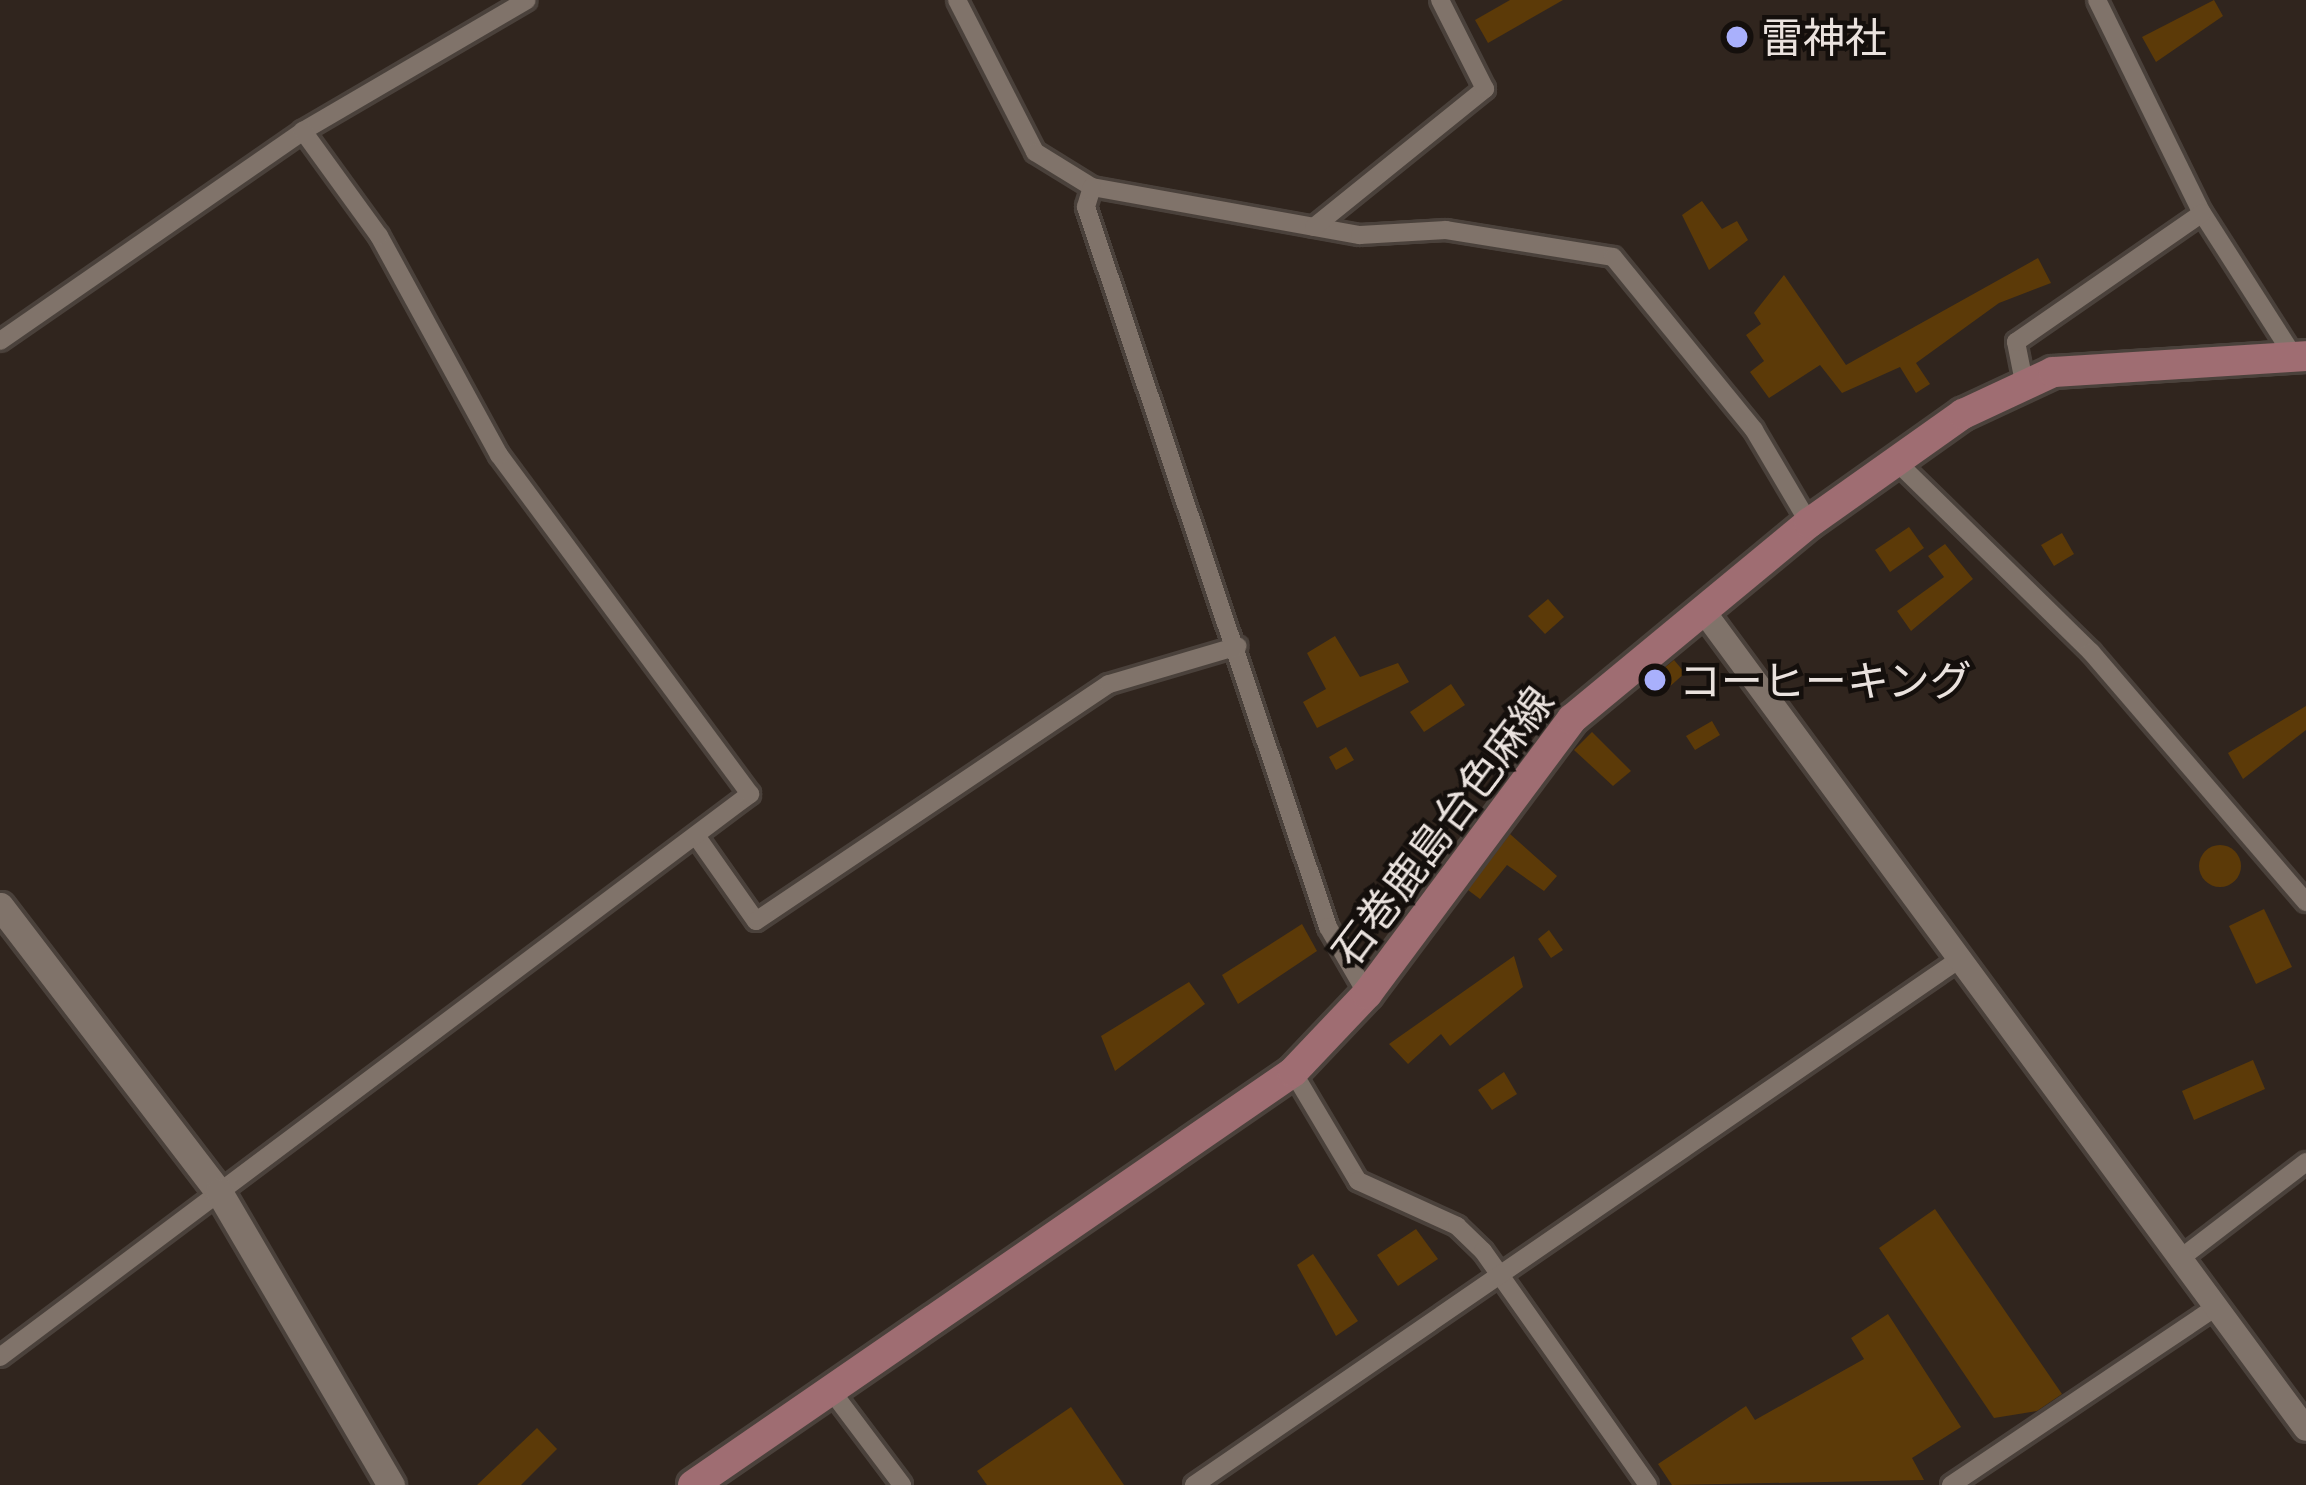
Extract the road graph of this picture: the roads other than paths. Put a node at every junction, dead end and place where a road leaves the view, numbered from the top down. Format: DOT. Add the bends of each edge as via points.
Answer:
graph roads {
  1 [pos="527,0"];
  2 [pos="957,0"];
  3 [pos="1440,0"];
  4 [pos="2096,0"];
  5 [pos="303,130"];
  6 [pos="1092,187"];
  7 [pos="2202,213"];
  8 [pos="1314,227"];
  9 [pos="0,341"];
  10 [pos="2301,358"];
  11 [pos="2024,382"];
  12 [pos="1898,462"];
  13 [pos="1809,523"];
  14 [pos="1702,609"];
  15 [pos="1238,646"];
  16 [pos="698,840"];
  17 [pos="2306,902"];
  18 [pos="0,906"];
  19 [pos="1961,958"];
  20 [pos="1367,994"];
  21 [pos="1293,1072"];
  22 [pos="2306,1162"];
  23 [pos="219,1192"];
  24 [pos="2181,1258"];
  25 [pos="1501,1275"];
  26 [pos="2216,1307"];
  27 [pos="0,1357"];
  28 [pos="833,1393"];
  29 [pos="2306,1429"];
  30 [pos="391,1485"];
  31 [pos="693,1485"];
  32 [pos="902,1485"];
  33 [pos="1194,1485"];
  34 [pos="1648,1485"];
  35 [pos="1951,1485"];
  1 -- 5 [label="street"];
  2 -- 6 [label="street" via="1035,152"];
  3 -- 8 [label="street" via="1485,88"];
  4 -- 7 [label="street"];
  5 -- 9 [label="street"];
  5 -- 16 [label="street" via="379,236 499,455 749,794"];
  6 -- 8 [label="street"];
  6 -- 15 [label="street" via="1086,207"];
  7 -- 10 [label="street"];
  7 -- 11 [label="street" via="2016,343"];
  8 -- 13 [label="street" via="1446,230 1613,257 1754,430"];
  10 -- 11 [label="main road, 石巻鹿島台色麻線" via="2085,368"];
  11 -- 12 [label="main road, 石巻鹿島台色麻線"];
  12 -- 13 [label="main road, 石巻鹿島台色麻線"];
  12 -- 17 [label="street" via="2091,652"];
  13 -- 14 [label="main road, 石巻鹿島台色麻線"];
  14 -- 19 [label="street"];
  14 -- 20 [label="main road, 石巻鹿島台色麻線" via="1573,719"];
  15 -- 16 [label="street" via="1109,684 756,921"];
  15 -- 20 [label="street" via="1328,927"];
  16 -- 23 [label="street"];
  18 -- 23 [label="main road"];
  19 -- 24 [label="street"];
  19 -- 25 [label="street"];
  20 -- 21 [label="main road, 石巻鹿島台色麻線"];
  21 -- 25 [label="street" via="1358,1181 1457,1226"];
  21 -- 28 [label="main road, 石巻鹿島台色麻線"];
  22 -- 24 [label="street"];
  23 -- 27 [label="street"];
  23 -- 30 [label="main road"];
  24 -- 26 [label="street"];
  25 -- 33 [label="street"];
  25 -- 34 [label="street"];
  26 -- 29 [label="street"];
  26 -- 35 [label="street"];
  28 -- 31 [label="main road, 石巻鹿島台色麻線"];
  28 -- 32 [label="street"];
}
